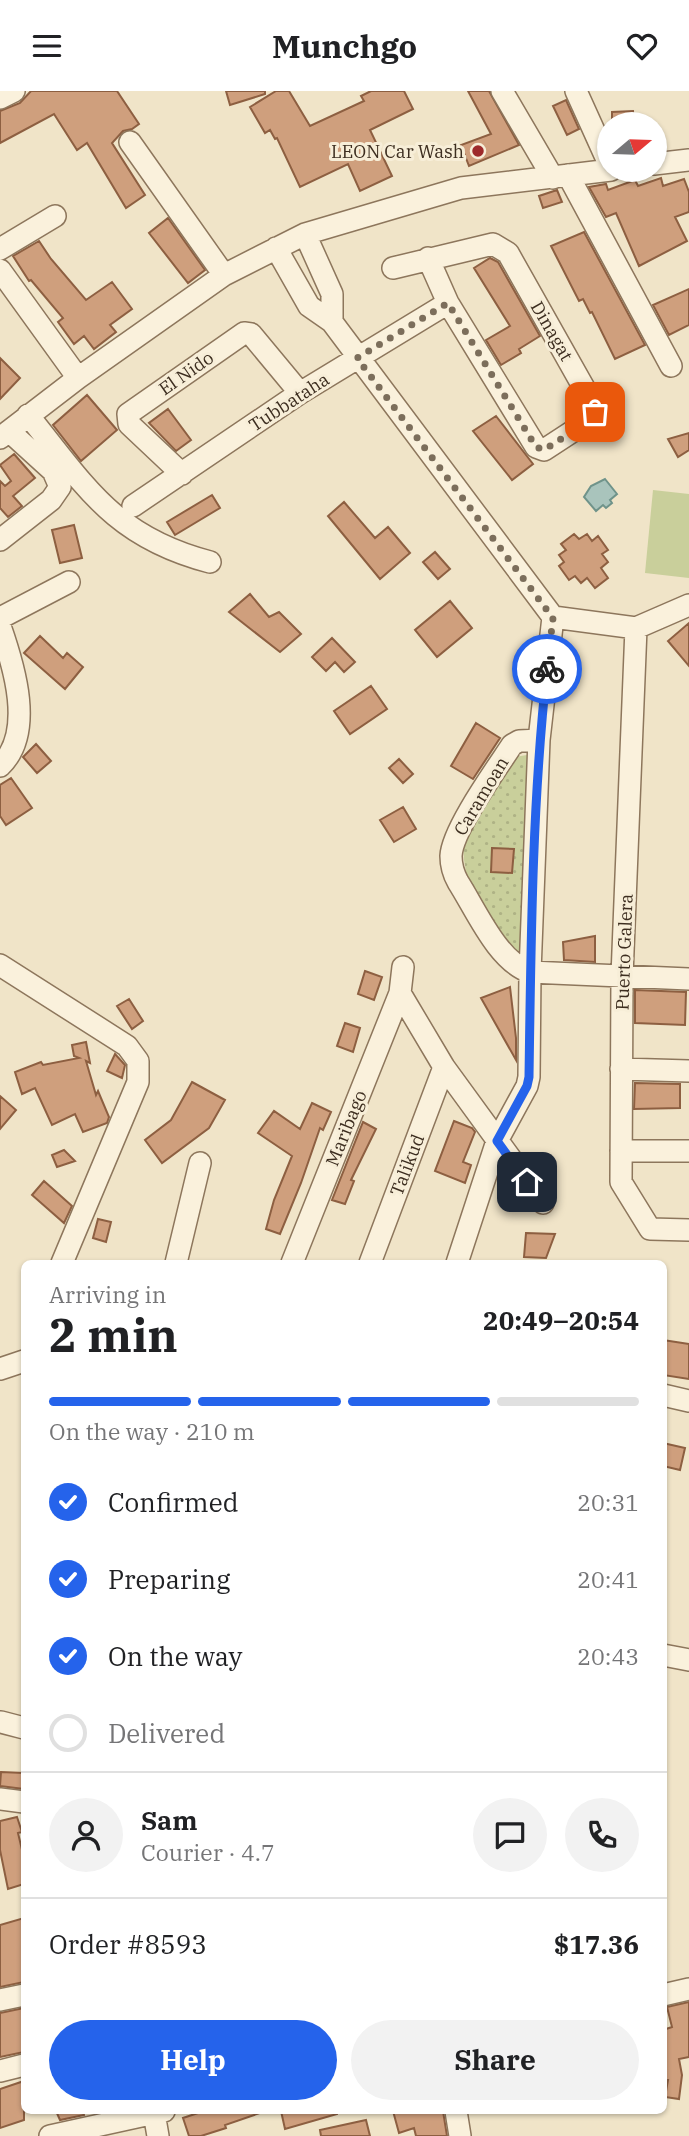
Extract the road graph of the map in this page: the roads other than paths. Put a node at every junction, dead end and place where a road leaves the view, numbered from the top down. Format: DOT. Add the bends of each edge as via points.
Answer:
graph roads {
  1 [pos="14,91"];
  2 [pos="502,91"];
  3 [pos="576,91"];
  4 [pos="0,98"];
  5 [pos="597,137"];
  6 [pos="130,142"];
  7 [pos="689,160"];
  8 [pos="667,163"];
  9 [pos="597,172"];
  10 [pos="561,176"];
  11 [pos="55,216"];
  12 [pos="305,234"];
  13 [pos="276,248"];
  14 [pos="0,249"];
  15 [pos="428,258"];
  16 [pos="393,268"];
  17 [pos="0,270"];
  18 [pos="224,275"];
  19 [pos="448,303"];
  20 [pos="332,322"];
  21 [pos="357,358"];
  22 [pos="671,366"];
  23 [pos="78,378"];
  24 [pos="300,393"];
  25 [pos="28,415"];
  26 [pos="4,434"];
  27 [pos="182,474"];
  28 [pos="133,506"];
  29 [pos="0,540"];
  30 [pos="210,562"];
  31 [pos="69,582"];
  32 [pos="689,605"];
  33 [pos="0,618"];
  34 [pos="553,618"];
  35 [pos="0,626"];
  36 [pos="636,628"];
  37 [pos="539,740"];
  38 [pos="0,766"];
  39 [pos="0,965"];
  40 [pos="403,967"];
  41 [pos="530,972"];
  42 [pos="622,977"];
  43 [pos="689,979"];
  44 [pos="400,993"];
  45 [pos="444,1067"];
  46 [pos="621,1069"];
  47 [pos="689,1071"];
  48 [pos="497,1141"];
  49 [pos="621,1151"];
  50 [pos="689,1151"];
  51 [pos="200,1163"];
  52 [pos="542,1203"];
  53 [pos="689,1230"];
  54 [pos="63,1260"];
  55 [pos="177,1260"];
  56 [pos="293,1260"];
  57 [pos="371,1260"];
  58 [pos="458,1260"];
  59 [pos="21,1362"];
  60 [pos="0,1369"];
  61 [pos="667,1396"];
  62 [pos="689,1401"];
  63 [pos="667,1655"];
  64 [pos="689,1660"];
  65 [pos="1,1722"];
  66 [pos="21,1727"];
  67 [pos="0,1800"];
  68 [pos="21,1802"];
  69 [pos="689,1989"];
  70 [pos="667,1994"];
  71 [pos="21,1996"];
  72 [pos="0,2000"];
  73 [pos="21,2067"];
  74 [pos="0,2071"];
  75 [pos="150,2114"];
  76 [pos="159,2114"];
  77 [pos="456,2114"];
  78 [pos="50,2136"];
  79 [pos="158,2136"];
  80 [pos="460,2136"];
  1 -- 4 [label="street"];
  2 -- 10 [label="street"];
  3 -- 5 [label="street"];
  6 -- 18 [label="street"];
  7 -- 8 [label="street"];
  9 -- 10 [label="street"];
  10 -- 12 [label="street" via="461,188"];
  10 -- 22 [label="street"];
  11 -- 14 [label="street"];
  12 -- 13 [label="street"];
  12 -- 20 [label="street" via="332,294"];
  13 -- 18 [label="street"];
  13 -- 20 [label="street" via="309,306"];
  15 -- 16 [label="street, Dinagat"];
  15 -- 19 [label="street, Dinagat"];
  15 -- 19 [label="street, Dinagat" via="493,244 508,253 593,404 593,418 544,450 536,447"];
  17 -- 23 [label="street"];
  18 -- 23 [label="street"];
  19 -- 21 [label="street, Tubbataha"];
  20 -- 21 [label="street"];
  21 -- 24 [label="street, Tubbataha"];
  21 -- 34 [label="street"];
  23 -- 25 [label="street"];
  24 -- 27 [label="street, Tubbataha"];
  24 -- 27 [label="street, El Nido" via="260,343 244,333 128,414 129,424"];
  25 -- 26 [label="street"];
  25 -- 30 [label="street" via="110,513 159,545"];
  26 -- 29 [label="street" via="53,471 60,487 51,500"];
  27 -- 28 [label="street, Tubbataha"];
  31 -- 33 [label="street"];
  32 -- 36 [label="street"];
  34 -- 36 [label="street"];
  34 -- 37 [label="street"];
  35 -- 38 [label="street" via="20,717 14,748"];
  36 -- 42 [label="street, Puerto Galera"];
  37 -- 41 [label="street"];
  37 -- 41 [label="street, Caramoan" via="512,745 460,828 451,854 452,871 504,955"];
  39 -- 54 [label="street" via="127,1045 138,1061 138,1082"];
  40 -- 44 [label="street, Maribago"];
  41 -- 42 [label="street"];
  41 -- 48 [label="street" via="528,1082"];
  42 -- 43 [label="street"];
  42 -- 46 [label="street, Puerto Galera"];
  44 -- 45 [label="street"];
  44 -- 56 [label="street, Maribago"];
  45 -- 48 [label="street"];
  45 -- 57 [label="street, Talikud"];
  46 -- 47 [label="street"];
  46 -- 49 [label="street, Puerto Galera"];
  48 -- 52 [label="street"];
  48 -- 58 [label="street"];
  49 -- 50 [label="street"];
  49 -- 53 [label="street, Puerto Galera" via="622,1185 650,1229"];
  51 -- 55 [label="street"];
  59 -- 60 [label="street"];
  61 -- 62 [label="street"];
  63 -- 64 [label="street"];
  65 -- 66 [label="street"];
  67 -- 68 [label="street"];
  69 -- 70 [label="street"];
  71 -- 72 [label="street"];
  73 -- 74 [label="street"];
  75 -- 78 [label="street"];
  76 -- 79 [label="street"];
  77 -- 80 [label="street"];
}
